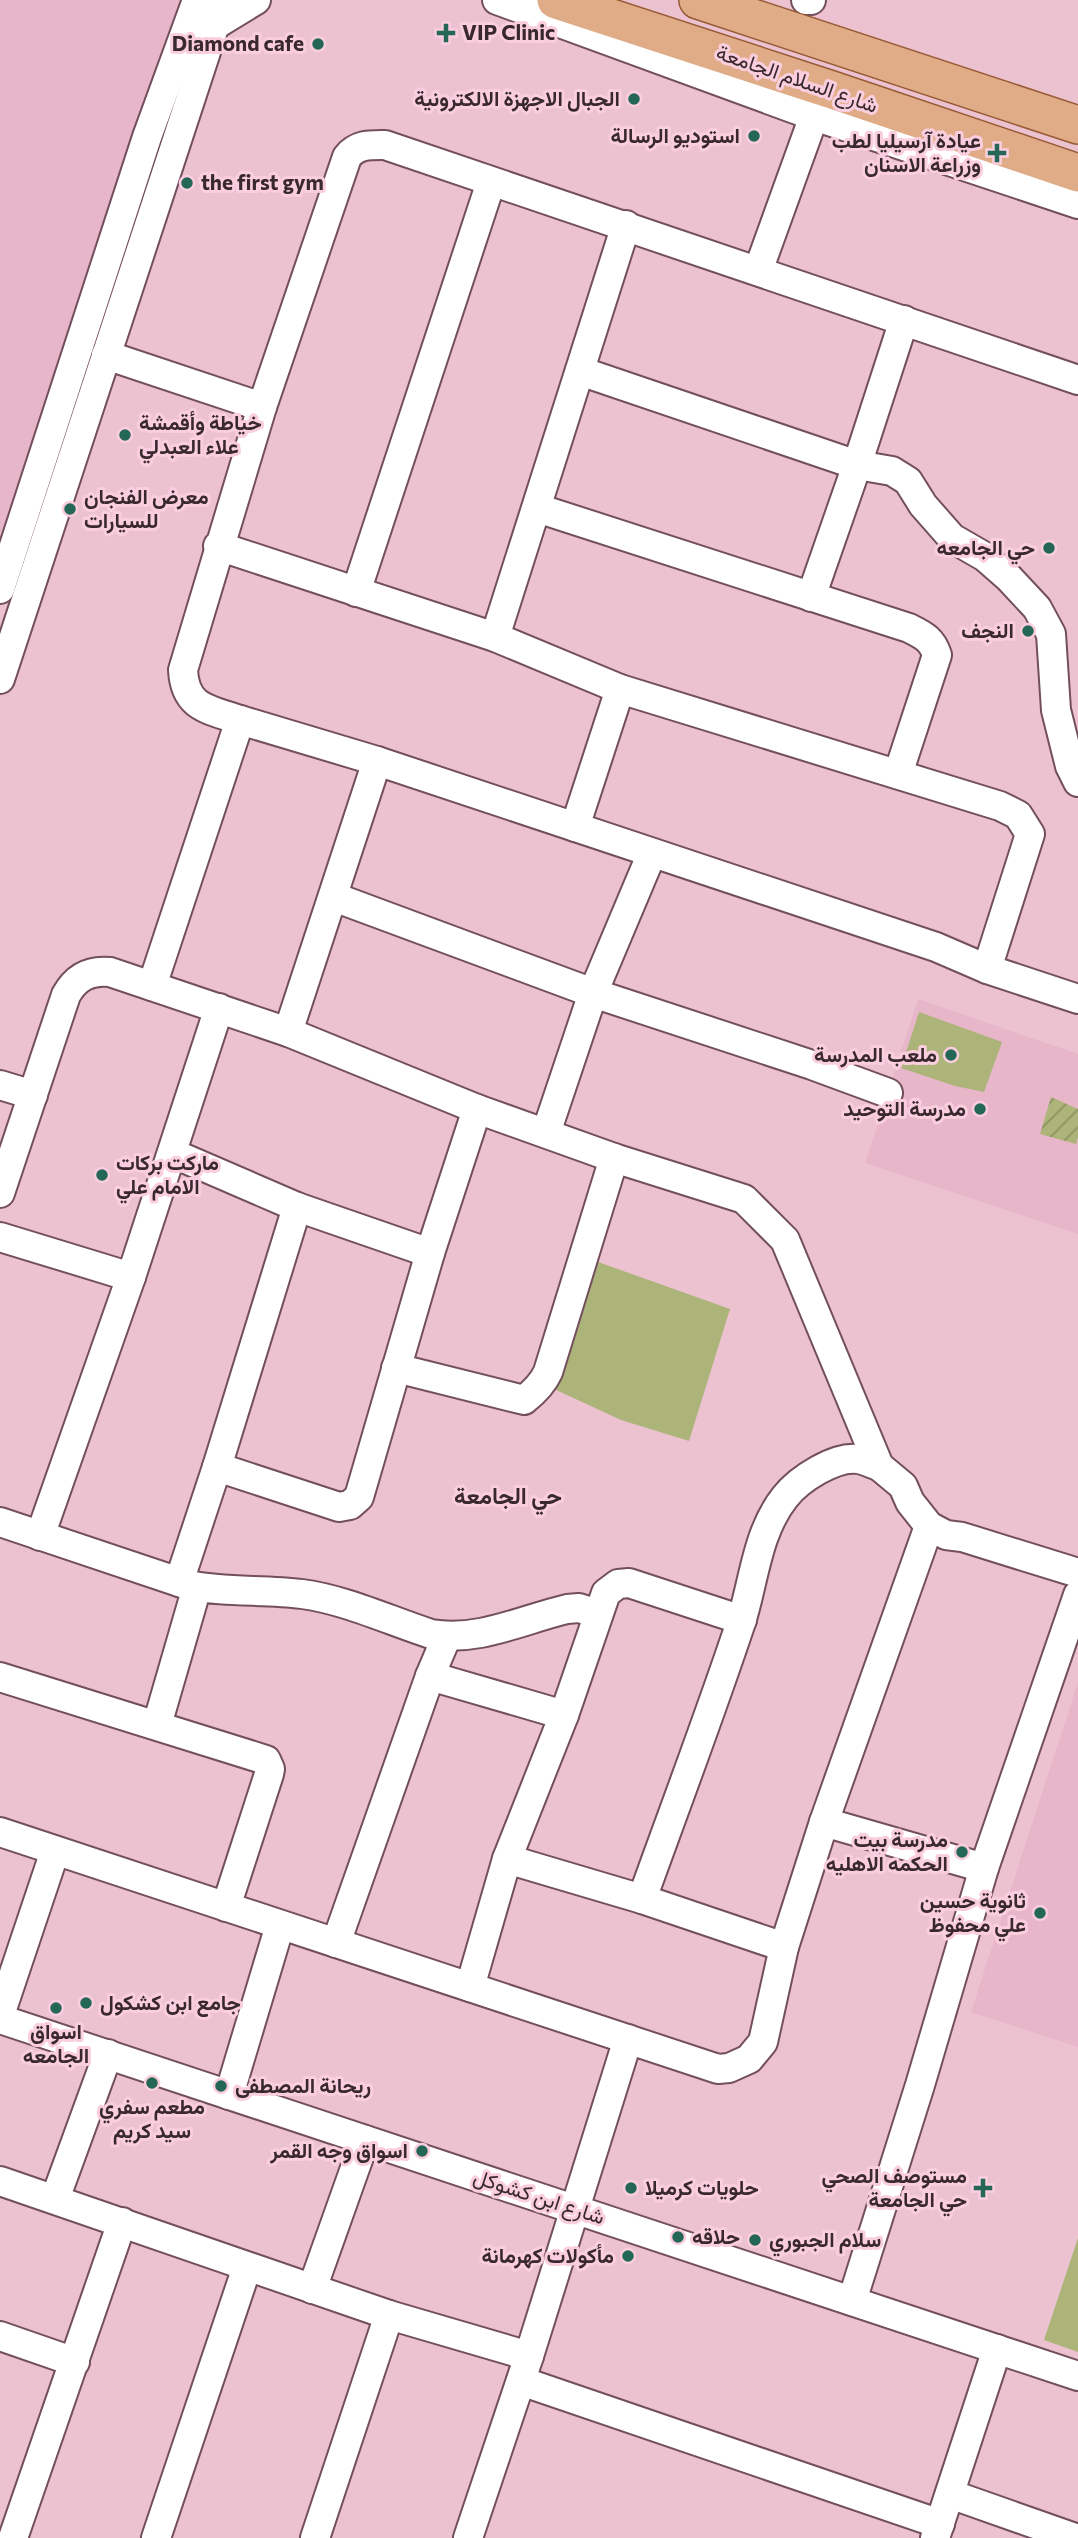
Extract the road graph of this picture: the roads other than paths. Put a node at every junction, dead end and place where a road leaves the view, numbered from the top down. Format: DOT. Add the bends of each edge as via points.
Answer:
graph roads {
  1 [pos="197,0"];
  2 [pos="256,0"];
  3 [pos="497,0"];
  4 [pos="556,0"];
  5 [pos="698,0"];
  6 [pos="219,12"];
  7 [pos="842,47"];
  8 [pos="909,70"];
  9 [pos="823,103"];
  10 [pos="898,113"];
  11 [pos="1078,125"];
  12 [pos="1078,173"];
  13 [pos="491,181"];
  14 [pos="1078,204"];
  15 [pos="626,225"];
  16 [pos="758,271"];
  17 [pos="904,320"];
  18 [pos="106,355"];
  19 [pos="580,371"];
  20 [pos="1078,380"];
  21 [pos="262,407"];
  22 [pos="858,464"];
  23 [pos="537,508"];
  24 [pos="218,546"];
  25 [pos="0,589"];
  26 [pos="356,592"];
  27 [pos="811,597"];
  28 [pos="495,637"];
  29 [pos="2,669"];
  30 [pos="620,689"];
  31 [pos="240,720"];
  32 [pos="377,761"];
  33 [pos="898,774"];
  34 [pos="1078,782"];
  35 [pos="575,827"];
  36 [pos="652,853"];
  37 [pos="334,897"];
  38 [pos="987,969"];
  39 [pos="152,986"];
  40 [pos="593,993"];
  41 [pos="1078,999"];
  42 [pos="219,1009"];
  43 [pos="288,1032"];
  44 [pos="0,1085"];
  45 [pos="888,1093"];
  46 [pos="33,1095"];
  47 [pos="477,1109"];
  48 [pos="546,1133"];
  49 [pos="172,1153"];
  50 [pos="614,1158"];
  51 [pos="0,1193"];
  52 [pos="297,1208"];
  53 [pos="0,1237"];
  54 [pos="429,1254"];
  55 [pos="131,1277"];
  56 [pos="396,1368"];
  57 [pos="879,1466"];
  58 [pos="217,1467"];
  59 [pos="0,1522"];
  60 [pos="929,1526"];
  61 [pos="40,1536"];
  62 [pos="1078,1573"];
  63 [pos="188,1584"];
  64 [pos="1078,1595"];
  65 [pos="598,1614"];
  66 [pos="741,1620"];
  67 [pos="447,1636"];
  68 [pos="430,1676"];
  69 [pos="0,1677"];
  70 [pos="564,1715"];
  71 [pos="157,1725"];
  72 [pos="824,1822"];
  73 [pos="0,1832"];
  74 [pos="55,1851"];
  75 [pos="507,1859"];
  76 [pos="984,1868"];
  77 [pos="642,1899"];
  78 [pos="226,1907"];
  79 [pos="280,1925"];
  80 [pos="336,1943"];
  81 [pos="784,1947"];
  82 [pos="470,1987"];
  83 [pos="0,2017"];
  84 [pos="628,2039"];
  85 [pos="108,2054"];
  86 [pos="229,2095"];
  87 [pos="365,2140"];
  88 [pos="0,2181"];
  89 [pos="55,2199"];
  90 [pos="575,2209"];
  91 [pos="122,2222"];
  92 [pos="247,2267"];
  93 [pos="312,2289"];
  94 [pos="852,2301"];
  95 [pos="389,2315"];
  96 [pos="0,2336"];
  97 [pos="997,2349"];
  98 [pos="75,2362"];
  99 [pos="525,2368"];
  100 [pos="1078,2376"];
  101 [pos="950,2494"];
  102 [pos="937,2531"];
  103 [pos="17,2537"];
  104 [pos="156,2538"];
  105 [pos="315,2538"];
  106 [pos="468,2538"];
  107 [pos="1075,2538"];
  1 -- 25 [label="street" via="147,137"];
  2 -- 6 [label="street"];
  3 -- 9 [label="street"];
  4 -- 9 [label="main road, شارع السلام الجامعة"];
  5 -- 7 [label="main road, شارع السلام الجامعة"];
  6 -- 18 [label="street"];
  7 -- 8 [label="main road, شارع السلام الجامعة"];
  7 -- 9 [label="main road" via="849,56 849,77"];
  8 -- 10 [label="main road" via="893,94"];
  8 -- 11 [label="main road, شارع السلام الجامعة"];
  9 -- 10 [label="main road, شارع السلام الجامعة"];
  9 -- 14 [label="street"];
  9 -- 16 [label="street"];
  10 -- 12 [label="main road, شارع السلام الجامعة"];
  13 -- 15 [label="street"];
  13 -- 21 [label="street" via="385,145 367,144 352,150"];
  13 -- 26 [label="street"];
  15 -- 16 [label="street"];
  15 -- 19 [label="street"];
  16 -- 17 [label="street"];
  17 -- 20 [label="street"];
  17 -- 22 [label="street"];
  18 -- 21 [label="street"];
  18 -- 29 [label="street"];
  19 -- 22 [label="street"];
  19 -- 23 [label="street"];
  21 -- 24 [label="street"];
  22 -- 27 [label="street"];
  22 -- 34 [label="street" via="892,471 908,481 952,538 985,557 1037,608 1051,634 1056,710"];
  23 -- 27 [label="street"];
  23 -- 28 [label="street"];
  24 -- 26 [label="street"];
  24 -- 31 [label="street" via="183,670 184,685 199,706"];
  26 -- 28 [label="street"];
  27 -- 33 [label="street" via="909,628 934,645 937,655"];
  28 -- 30 [label="street"];
  30 -- 33 [label="street"];
  30 -- 35 [label="street"];
  31 -- 32 [label="street"];
  31 -- 39 [label="street"];
  32 -- 35 [label="street"];
  32 -- 37 [label="street"];
  33 -- 38 [label="street" via="1000,806 1027,826 1030,834"];
  35 -- 36 [label="street"];
  36 -- 38 [label="street" via="936,947"];
  36 -- 40 [label="street"];
  37 -- 40 [label="street"];
  37 -- 43 [label="street"];
  38 -- 41 [label="street"];
  39 -- 42 [label="street"];
  39 -- 46 [label="street" via="101,971 77,981 66,995"];
  40 -- 45 [label="street"];
  40 -- 48 [label="street"];
  42 -- 43 [label="street"];
  42 -- 49 [label="street"];
  43 -- 47 [label="street"];
  44 -- 46 [label="street"];
  46 -- 51 [label="street"];
  47 -- 48 [label="street"];
  47 -- 54 [label="street"];
  48 -- 50 [label="street"];
  49 -- 52 [label="street"];
  49 -- 55 [label="street"];
  50 -- 56 [label="street" via="548,1372 531,1394 524,1400"];
  50 -- 57 [label="street" via="744,1199 785,1240"];
  52 -- 54 [label="street"];
  52 -- 58 [label="street"];
  53 -- 55 [label="street"];
  54 -- 56 [label="street"];
  55 -- 61 [label="street"];
  56 -- 58 [label="street" via="361,1492 351,1505 334,1506"];
  57 -- 60 [label="street" via="903,1486"];
  57 -- 66 [label="street" via="857,1459 837,1463 818,1470 786,1495 766,1531"];
  58 -- 63 [label="street"];
  59 -- 61 [label="street"];
  60 -- 62 [label="street"];
  60 -- 72 [label="street"];
  61 -- 63 [label="street"];
  63 -- 67 [label="street" via="319,1597"];
  63 -- 71 [label="street"];
  64 -- 76 [label="street"];
  65 -- 66 [label="street" via="606,1593 623,1583"];
  65 -- 67 [label="street" via="567,1609 477,1635"];
  65 -- 70 [label="street"];
  66 -- 77 [label="street"];
  67 -- 68 [label="street"];
  68 -- 70 [label="street"];
  68 -- 80 [label="street"];
  69 -- 71 [label="street"];
  70 -- 75 [label="street"];
  71 -- 78 [label="street" via="262,1757 268,1764 270,1774"];
  72 -- 76 [label="street"];
  72 -- 81 [label="street"];
  73 -- 74 [label="street"];
  74 -- 78 [label="street"];
  74 -- 83 [label="street"];
  75 -- 77 [label="street"];
  75 -- 82 [label="street"];
  76 -- 94 [label="street"];
  77 -- 81 [label="street"];
  78 -- 79 [label="street"];
  79 -- 80 [label="street"];
  79 -- 86 [label="street"];
  80 -- 82 [label="street"];
  81 -- 84 [label="street" via="767,2032 749,2059 718,2068"];
  82 -- 84 [label="street"];
  83 -- 85 [label="street, شارع ابن كشوكل"];
  84 -- 90 [label="street"];
  85 -- 86 [label="street, شارع ابن كشوكل"];
  85 -- 89 [label="street"];
  86 -- 87 [label="street, شارع ابن كشوكل"];
  87 -- 90 [label="street, شارع ابن كشوكل"];
  87 -- 93 [label="street"];
  88 -- 89 [label="street"];
  89 -- 91 [label="street"];
  90 -- 94 [label="street, شارع ابن كشوكل"];
  90 -- 99 [label="street"];
  91 -- 92 [label="street"];
  91 -- 98 [label="street"];
  92 -- 93 [label="street"];
  92 -- 104 [label="street"];
  93 -- 95 [label="street"];
  94 -- 97 [label="street, شارع ابن كشوكل"];
  95 -- 99 [label="street"];
  95 -- 105 [label="street"];
  96 -- 98 [label="street"];
  97 -- 100 [label="street, شارع ابن كشوكل"];
  97 -- 101 [label="street"];
  98 -- 103 [label="street"];
  99 -- 102 [label="street"];
  99 -- 106 [label="street"];
  101 -- 102 [label="street"];
  101 -- 107 [label="street"];
}
